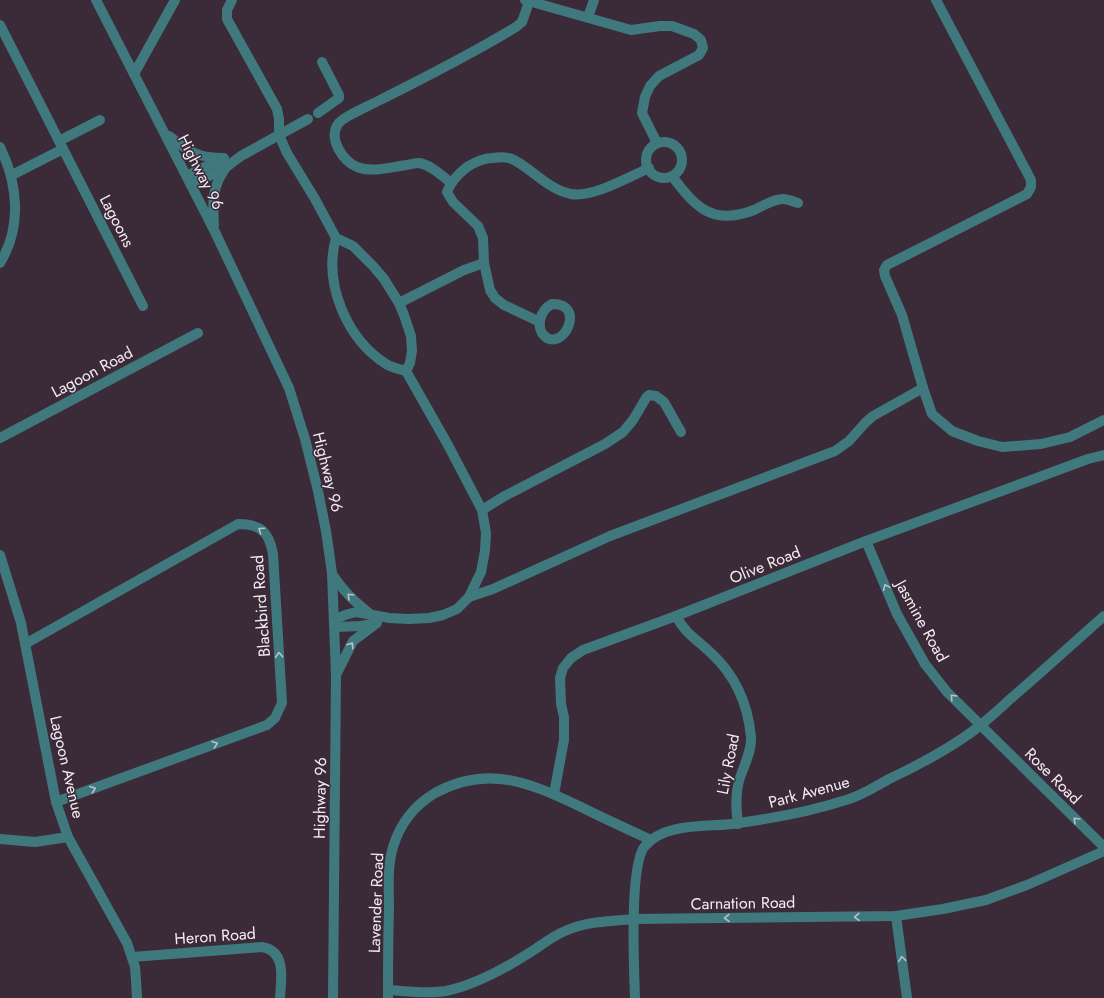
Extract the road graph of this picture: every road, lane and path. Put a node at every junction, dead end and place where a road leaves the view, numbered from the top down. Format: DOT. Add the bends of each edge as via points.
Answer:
graph roads {
  1 [pos="96,0"];
  2 [pos="175,0"];
  3 [pos="232,0"];
  4 [pos="594,0"];
  5 [pos="936,0"];
  6 [pos="527,1"];
  7 [pos="588,17"];
  8 [pos="0,25"];
  9 [pos="322,62"];
  10 [pos="134,74"];
  11 [pos="318,113"];
  12 [pos="308,119"];
  13 [pos="100,120"];
  14 [pos="164,132"];
  15 [pos="279,135"];
  16 [pos="657,143"];
  17 [pos="61,145"];
  18 [pos="0,147"];
  19 [pos="241,156"];
  20 [pos="224,158"];
  21 [pos="225,168"];
  22 [pos="648,168"];
  23 [pos="12,175"];
  24 [pos="672,176"];
  25 [pos="189,180"];
  26 [pos="450,182"];
  27 [pos="798,203"];
  28 [pos="215,232"];
  29 [pos="336,238"];
  30 [pos="0,263"];
  31 [pos="484,263"];
  32 [pos="398,303"];
  33 [pos="143,306"];
  34 [pos="540,322"];
  35 [pos="198,333"];
  36 [pos="406,371"];
  37 [pos="922,388"];
  38 [pos="1104,420"];
  39 [pos="681,432"];
  40 [pos="0,438"];
  41 [pos="1104,455"];
  42 [pos="482,510"];
  43 [pos="866,540"];
  44 [pos="0,555"];
  45 [pos="332,573"];
  46 [pos="469,597"];
  47 [pos="676,616"];
  48 [pos="1104,616"];
  49 [pos="374,619"];
  50 [pos="334,623"];
  51 [pos="25,644"];
  52 [pos="336,675"];
  53 [pos="980,725"];
  54 [pos="554,794"];
  55 [pos="56,802"];
  56 [pos="738,824"];
  57 [pos="68,837"];
  58 [pos="0,839"];
  59 [pos="651,840"];
  60 [pos="1104,847"];
  61 [pos="1104,851"];
  62 [pos="896,916"];
  63 [pos="634,919"];
  64 [pos="132,957"];
  65 [pos="388,994"];
  66 [pos="136,998"];
  67 [pos="280,998"];
  68 [pos="333,998"];
  69 [pos="635,998"];
  70 [pos="907,998"];
  1 -- 10 [label="street, Highway 96"];
  2 -- 10 [label="street"];
  3 -- 15 [label="street" via="227,10 227,19 277,109"];
  4 -- 7 [label="street"];
  5 -- 37 [label="street" via="1031,180 1031,188 1027,194 887,265 884,270 902,315"];
  6 -- 7 [label="street"];
  6 -- 26 [label="street" via="522,22 516,27 361,110 338,124 335,130 338,150 354,166 374,170 419,163 432,168"];
  7 -- 16 [label="street" via="631,30 672,26 694,34 701,40 703,48 699,55 658,76 645,97 642,113"];
  8 -- 17 [label="street, Lagoons"];
  9 -- 11 [label="street" via="339,98"];
  10 -- 14 [label="street, Highway 96"];
  12 -- 15 [label="street"];
  13 -- 17 [label="street"];
  14 -- 20 [label="street" via="185,149 198,155"];
  14 -- 25 [label="street, Highway 96"];
  15 -- 19 [label="street"];
  15 -- 29 [label="street"];
  16 -- 22 [label="street" via="647,154"];
  16 -- 24 [label="street" via="668,142 678,147 682,163 677,173"];
  17 -- 23 [label="street"];
  17 -- 33 [label="street, Lagoons"];
  18 -- 23 [label="street"];
  19 -- 20 [label="street"];
  19 -- 21 [label="street"];
  20 -- 25 [label="street"];
  21 -- 25 [label="street"];
  21 -- 28 [label="street" via="215,187 212,201"];
  22 -- 24 [label="street" via="659,176"];
  22 -- 26 [label="street" via="591,192 571,194 552,186 512,159 486,158 471,164"];
  23 -- 30 [label="street" via="15,219 6,254"];
  24 -- 27 [label="street" via="701,208 714,215 739,215 774,200 784,199"];
  25 -- 28 [label="street, Highway 96"];
  26 -- 31 [label="street" via="447,192 453,202 478,226 483,238"];
  28 -- 45 [label="street, Highway 96" via="289,388 318,491"];
  29 -- 32 [label="street" via="353,246 373,266"];
  29 -- 36 [label="street" via="332,261 340,308 368,349 387,365"];
  31 -- 32 [label="street" via="464,270"];
  31 -- 34 [label="street" via="490,290 495,298"];
  32 -- 36 [label="street" via="411,336 412,351"];
  35 -- 40 [label="street, Lagoon Road"];
  36 -- 42 [label="street"];
  37 -- 38 [label="street" via="932,414 952,431 1002,446 1055,441 1070,437"];
  37 -- 46 [label="street" via="873,416 850,441 835,451 610,536 493,589"];
  39 -- 42 [label="street" via="664,402 656,396 649,395 623,432"];
  41 -- 43 [label="street, Olive Road"];
  42 -- 46 [label="street" via="486,532 485,551 481,572"];
  43 -- 47 [label="street, Olive Road"];
  53 -- 43 [label="street, Jasmine Road, one-way" via="947,692 925,664 897,614"];
  44 -- 51 [label="street, Lagoon Avenue"];
  49 -- 45 [label="street, one-way" via="350,598"];
  45 -- 50 [label="street, Highway 96"];
  46 -- 49 [label="street" via="457,609 443,615 429,618"];
  47 -- 54 [label="street, Olive Road" via="583,650 571,658 564,668 559,689 564,717 564,740"];
  47 -- 56 [label="street, Lily Road" via="689,635 712,653 726,670 746,707 751,740 736,793"];
  48 -- 53 [label="street, Park Avenue"];
  49 -- 50 [label="street" via="356,612 344,615"];
  52 -- 49 [label="street, one-way" via="353,641"];
  50 -- 52 [label="street, Highway 96"];
  51 -- 55 [label="street, Lagoon Avenue"];
  55 -- 51 [label="street, Blackbird Road, one-way" via="267,725 275,718 282,703 271,541 265,532 251,524 238,524"];
  52 -- 68 [label="street, Highway 96"];
  53 -- 56 [label="street, Park Avenue" via="935,755 848,800"];
  60 -- 53 [label="street, Rose Road, one-way"];
  54 -- 59 [label="street, Lavender Road"];
  54 -- 65 [label="street, Lavender Road" via="518,781 481,779 467,781 440,791 410,814 397,836 390,859"];
  55 -- 57 [label="street, Lagoon Avenue"];
  56 -- 59 [label="street, Park Avenue" via="681,828"];
  57 -- 58 [label="street" via="35,842"];
  57 -- 64 [label="street, Lagoon Avenue" via="112,914"];
  59 -- 63 [label="street" via="641,851"];
  61 -- 62 [label="street, Carnation Road" via="986,900 942,910"];
  62 -- 63 [label="street, Carnation Road, one-way"];
  70 -- 62 [label="street, one-way"];
  63 -- 65 [label="street, Carnation Road" via="580,925 566,930 498,972 476,982 445,991"];
  63 -- 69 [label="street"];
  64 -- 66 [label="street, Lagoon Avenue"];
  64 -- 67 [label="street, Heron Road" via="268,948 281,964"];
}
